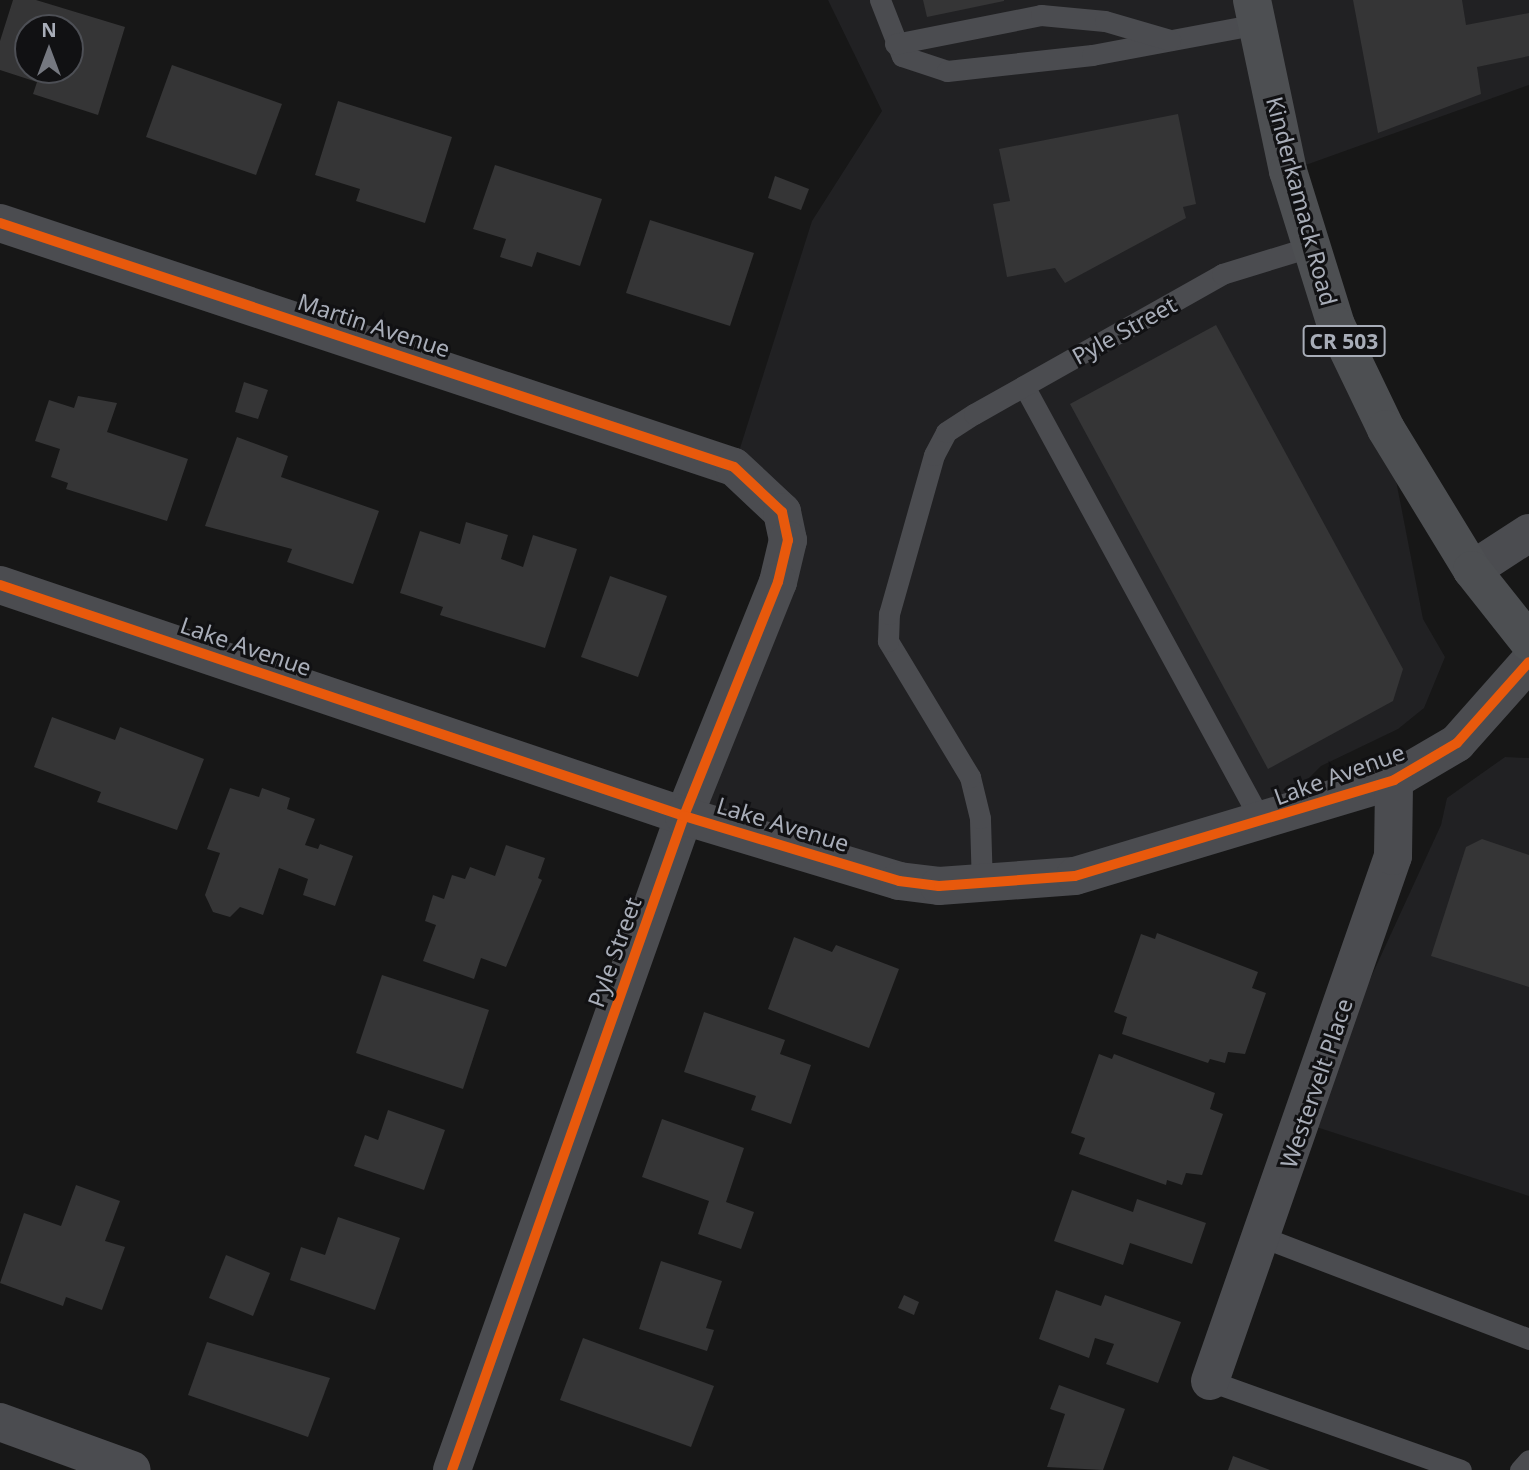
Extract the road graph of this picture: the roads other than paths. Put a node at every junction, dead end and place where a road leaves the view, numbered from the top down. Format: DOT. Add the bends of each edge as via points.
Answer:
graph roads {
  1 [pos="880,0"];
  2 [pos="1254,12"];
  3 [pos="1173,40"];
  4 [pos="895,44"];
  5 [pos="0,223"];
  6 [pos="1310,247"];
  7 [pos="1024,386"];
  8 [pos="734,467"];
  9 [pos="1529,533"];
  10 [pos="1472,570"];
  11 [pos="0,585"];
  12 [pos="1529,642"];
  13 [pos="1529,662"];
  14 [pos="1394,780"];
  15 [pos="684,816"];
  16 [pos="1263,824"];
  17 [pos="982,887"];
  18 [pos="1262,1237"];
  19 [pos="1529,1339"];
  20 [pos="1210,1381"];
  21 [pos="0,1422"];
  22 [pos="1529,1460"];
  23 [pos="132,1470"];
  24 [pos="452,1470"];
  25 [pos="1461,1470"];
  26 [pos="1520,1470"];
  1 -- 4 [label="lane"];
  2 -- 3 [label="lane"];
  2 -- 6 [label="main road, Kinderkamack Road / CR 503"];
  3 -- 4 [label="lane" via="1105,21 1041,15"];
  3 -- 4 [label="lane" via="947,71 902,56"];
  5 -- 8 [label="street, Martin Avenue"];
  6 -- 7 [label="lane, Pyle Street" via="1222,274"];
  6 -- 10 [label="main road, Kinderkamack Road / CR 503" via="1336,325 1387,429"];
  7 -- 16 [label="lane"];
  7 -- 17 [label="lane, Pyle Street" via="946,432 934,455 893,600 888,641 970,777 981,818"];
  8 -- 15 [label="street, Pyle Street" via="782,512 788,540 778,582"];
  9 -- 10 [label="street"];
  10 -- 12 [label="main road, Kinderkamack Road / CR 503"];
  11 -- 15 [label="street, Lake Avenue"];
  13 -- 14 [label="street, Lake Avenue" via="1457,743"];
  14 -- 16 [label="street, Lake Avenue"];
  14 -- 18 [label="street, Westervelt Place" via="1393,856"];
  15 -- 17 [label="street, Lake Avenue" via="899,881"];
  15 -- 24 [label="street, Pyle Street"];
  16 -- 17 [label="street, Lake Avenue" via="1075,876"];
  18 -- 19 [label="lane"];
  18 -- 20 [label="street, Westervelt Place"];
  20 -- 25 [label="lane"];
  21 -- 23 [label="street"];
  22 -- 26 [label="lane"];
}
